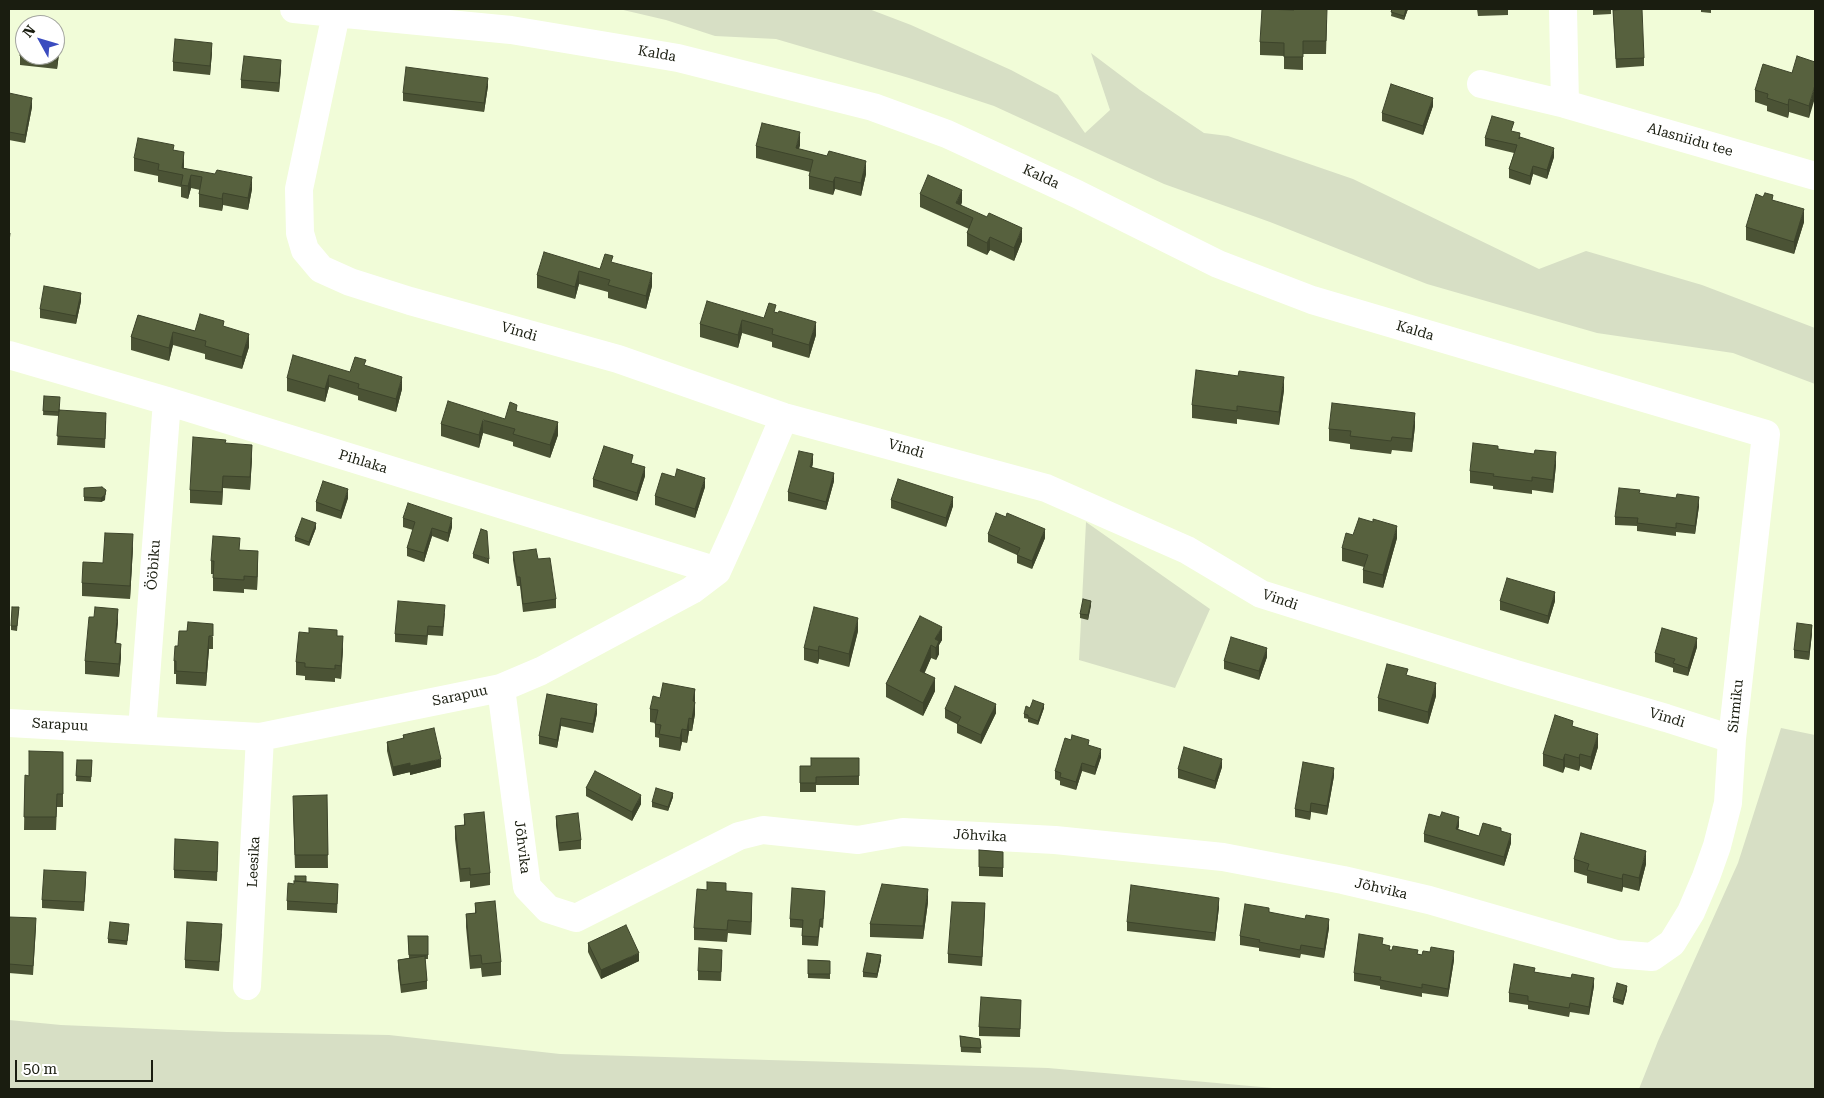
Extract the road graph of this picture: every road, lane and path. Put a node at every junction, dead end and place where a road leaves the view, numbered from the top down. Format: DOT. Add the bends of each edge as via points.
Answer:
graph roads {
  1 [pos="294,9"];
  2 [pos="1563,9"];
  3 [pos="336,14"];
  4 [pos="1481,84"];
  5 [pos="1565,104"];
  6 [pos="1815,176"];
  7 [pos="9,355"];
  8 [pos="166,401"];
  9 [pos="784,417"];
  10 [pos="1766,434"];
  11 [pos="717,571"];
  12 [pos="501,688"];
  13 [pos="9,723"];
  14 [pos="142,730"];
  15 [pos="260,738"];
  16 [pos="1732,739"];
  17 [pos="1652,957"];
  18 [pos="247,986"];
  1 -- 3 [label="street, Kalda"];
  2 -- 5 [label="street"];
  3 -- 9 [label="street, Vindi" via="299,189 300,232 305,250 321,269 410,302 618,359"];
  3 -- 10 [label="street, Kalda" via="511,30 668,56 873,107 947,134 1218,264 1312,300"];
  4 -- 5 [label="street, Alasniidu tee"];
  5 -- 6 [label="street, Alasniidu tee"];
  7 -- 8 [label="street, Pihlaka"];
  8 -- 11 [label="street, Pihlaka"];
  8 -- 14 [label="street, Ööbiku"];
  9 -- 11 [label="street, Sarapuu"];
  9 -- 16 [label="street, Vindi" via="1046,488 1187,550 1261,594"];
  10 -- 16 [label="street, Sirmiku"];
  11 -- 12 [label="street, Sarapuu" via="692,590 541,671"];
  12 -- 15 [label="street, Sarapuu"];
  12 -- 17 [label="street, Jõhvika" via="527,887 548,909 576,918 739,836 763,830 858,840 903,832 1056,840 1223,856 1429,900 1616,954"];
  13 -- 14 [label="street, Sarapuu"];
  14 -- 15 [label="street, Sarapuu"];
  15 -- 18 [label="street, Leesika"];
  16 -- 17 [label="street, Sirmiku" via="1728,803 1706,877 1691,912 1672,943"];
}
